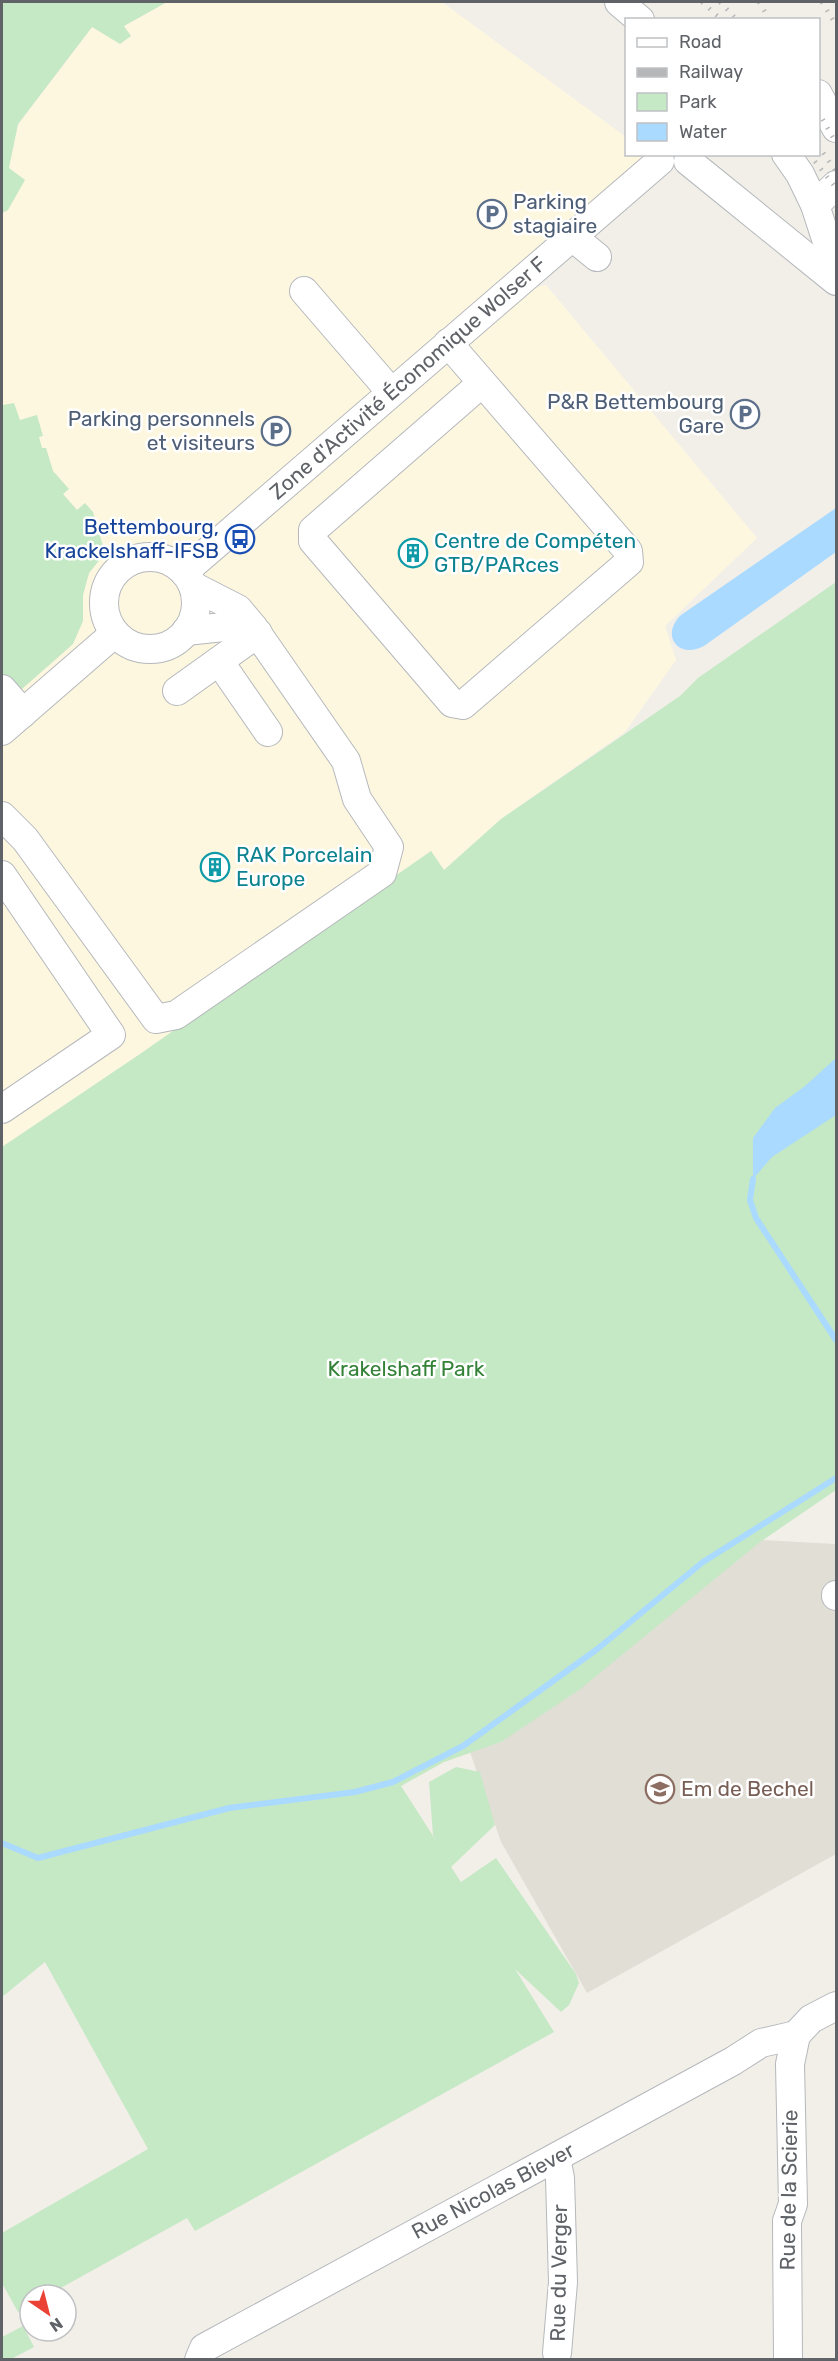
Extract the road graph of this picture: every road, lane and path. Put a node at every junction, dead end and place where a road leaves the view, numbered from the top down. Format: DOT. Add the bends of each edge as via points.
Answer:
graph roads {
  1 [pos="619,2"];
  2 [pos="638,18"];
  3 [pos="820,96"];
  4 [pos="837,128"];
  5 [pos="787,156"];
  6 [pos="659,158"];
  7 [pos="689,158"];
  8 [pos="837,185"];
  9 [pos="815,205"];
  10 [pos="571,236"];
  11 [pos="837,249"];
  12 [pos="597,257"];
  13 [pos="837,282"];
  14 [pos="304,291"];
  15 [pos="448,343"];
  16 [pos="482,383"];
  17 [pos="391,392"];
  18 [pos="188,579"];
  19 [pos="256,630"];
  20 [pos="186,631"];
  21 [pos="115,633"];
  22 [pos="219,661"];
  23 [pos="2,689"];
  24 [pos="177,690"];
  25 [pos="12,722"];
  26 [pos="268,732"];
  27 [pos="2,816"];
  28 [pos="2,875"];
  29 [pos="2,1109"];
  30 [pos="837,2006"];
  31 [pos="795,2035"];
  32 [pos="556,2158"];
  33 [pos="557,2354"];
  34 [pos="199,2360"];
  35 [pos="788,2360"];
  1 -- 2 [label="street"];
  3 -- 4 [label="street"];
  5 -- 9 [label="street"];
  6 -- 7 [label="street, Zone d'Activité Économique Wolser F" via="674,169"];
  6 -- 10 [label="street, Zone d'Activité Économique Wolser F"];
  7 -- 13 [label="street, Zone d'Activité Économique Wolser F"];
  8 -- 9 [label="street"];
  9 -- 11 [label="street" via="826,239"];
  10 -- 12 [label="street"];
  10 -- 15 [label="street, Zone d'Activité Économique Wolser F"];
  14 -- 17 [label="street"];
  15 -- 16 [label="street"];
  15 -- 17 [label="street, Zone d'Activité Économique Wolser F"];
  16 -- 16 [label="street" via="628,551 629,562 463,705 452,703 436,685 313,542 313,531"];
  17 -- 18 [label="street, Zone d'Activité Économique Wolser F"];
  18 -- 19 [label="street" via="238,609"];
  18 -- 20 [label="street" via="196,601 194,617"];
  18 -- 21 [label="street" via="172,563 159,558 145,557 119,568 110,580 104,607"];
  19 -- 20 [label="street" via="233,626"];
  19 -- 22 [label="street"];
  19 -- 27 [label="street" via="346,761 357,799 389,847 382,873 176,1015 156,1019 25,840"];
  20 -- 21 [label="street" via="159,648 128,643"];
  21 -- 25 [label="street"];
  22 -- 24 [label="street"];
  22 -- 26 [label="street"];
  23 -- 25 [label="street"];
  28 -- 29 [label="street" via="111,1035"];
  30 -- 31 [label="street" via="812,2019"];
  31 -- 32 [label="street, Rue Nicolas Biever" via="761,2043"];
  31 -- 35 [label="street, Rue de la Scierie" via="790,2064 793,2204 787,2221"];
  32 -- 33 [label="street, Rue du Verger" via="561,2178 563,2282"];
  32 -- 34 [label="street, Rue Nicolas Biever" via="204,2348"];
}
